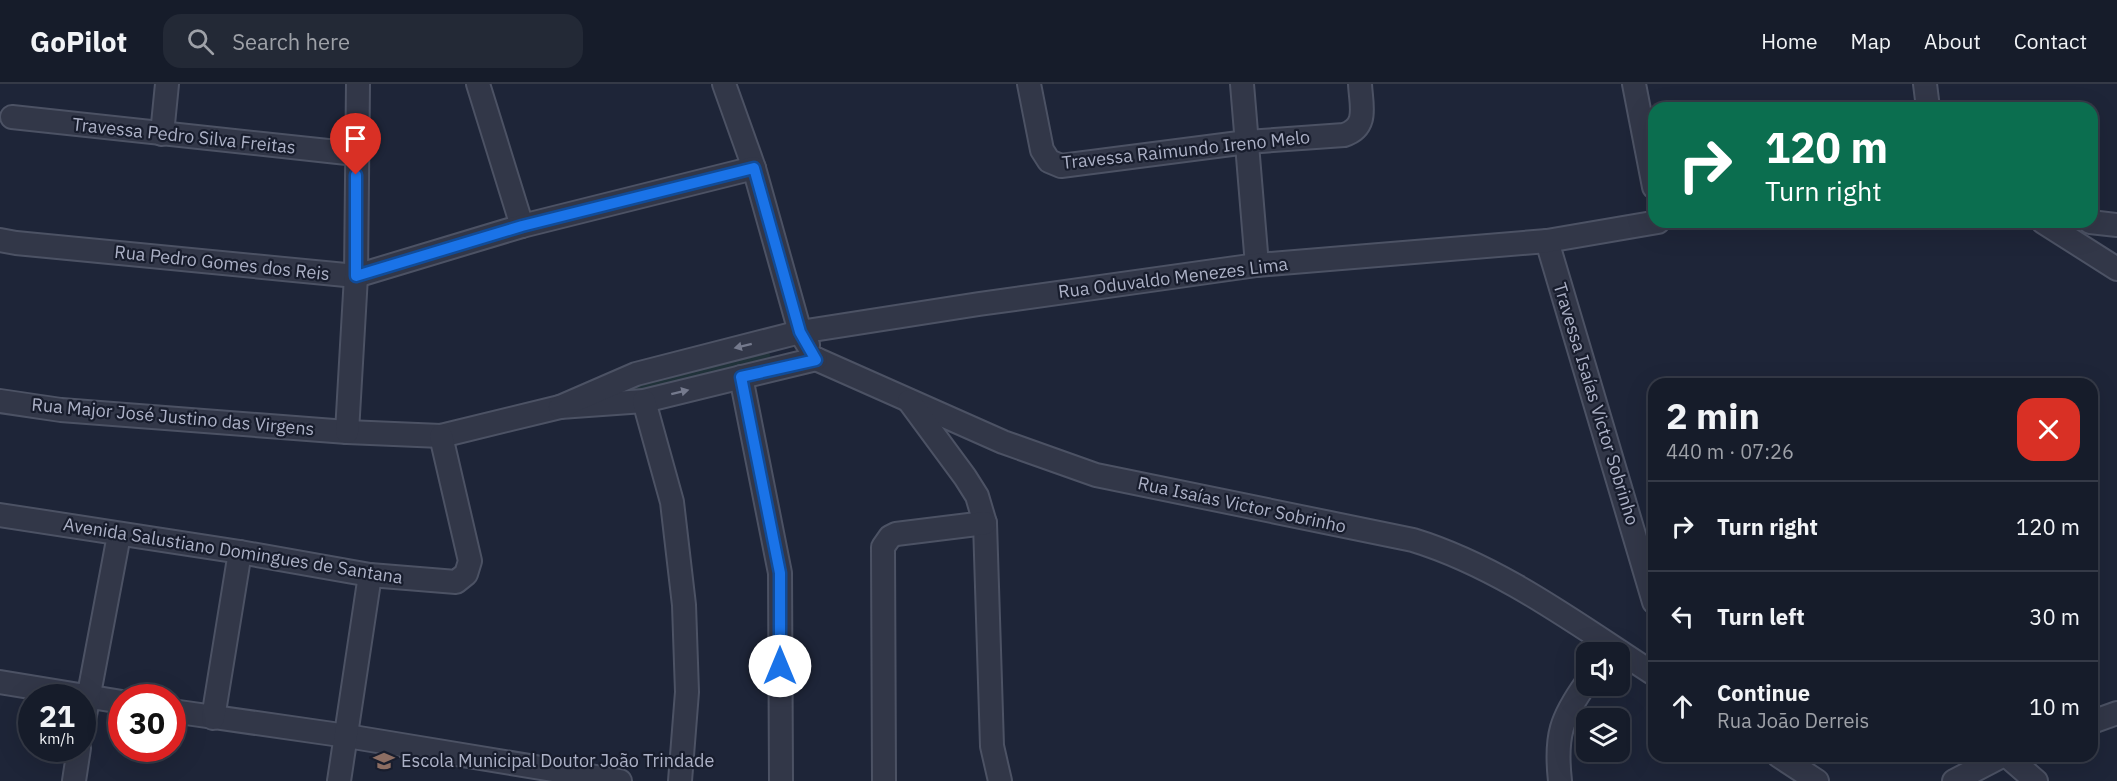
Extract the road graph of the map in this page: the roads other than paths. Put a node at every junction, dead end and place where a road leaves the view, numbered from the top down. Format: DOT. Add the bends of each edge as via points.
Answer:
graph roads {
  1 [pos="166,84"];
  2 [pos="358,84"];
  3 [pos="478,84"];
  4 [pos="724,84"];
  5 [pos="1029,84"];
  6 [pos="1242,84"];
  7 [pos="1360,84"];
  8 [pos="1634,84"];
  9 [pos="1925,84"];
  10 [pos="1927,102"];
  11 [pos="12,117"];
  12 [pos="162,134"];
  13 [pos="1247,142"];
  14 [pos="356,154"];
  15 [pos="1648,156"];
  16 [pos="754,168"];
  17 [pos="2098,223"];
  18 [pos="1648,224"];
  19 [pos="2117,225"];
  20 [pos="522,226"];
  21 [pos="2052,228"];
  22 [pos="0,240"];
  23 [pos="1547,241"];
  24 [pos="1257,265"];
  25 [pos="2117,269"];
  26 [pos="356,276"];
  27 [pos="800,332"];
  28 [pos="816,360"];
  29 [pos="741,377"];
  30 [pos="908,400"];
  31 [pos="0,401"];
  32 [pos="644,401"];
  33 [pos="560,407"];
  34 [pos="346,432"];
  35 [pos="441,436"];
  36 [pos="0,515"];
  37 [pos="985,523"];
  38 [pos="119,535"];
  39 [pos="240,552"];
  40 [pos="370,575"];
  41 [pos="1648,582"];
  42 [pos="1598,642"];
  43 [pos="1630,661"];
  44 [pos="1648,671"];
  45 [pos="0,682"];
  46 [pos="90,684"];
  47 [pos="18,685"];
  48 [pos="1577,696"];
  49 [pos="186,713"];
  50 [pos="2117,713"];
  51 [pos="213,718"];
  52 [pos="2098,720"];
  53 [pos="347,736"];
  54 [pos="77,762"];
  55 [pos="1788,762"];
  56 [pos="1990,762"];
  57 [pos="2014,762"];
  58 [pos="74,781"];
  59 [pos="339,781"];
  60 [pos="620,781"];
  61 [pos="680,781"];
  62 [pos="781,781"];
  63 [pos="884,781"];
  64 [pos="1000,781"];
  65 [pos="1560,781"];
  66 [pos="1816,781"];
  67 [pos="1954,781"];
  68 [pos="2036,781"];
  1 -- 12 [label="street"];
  2 -- 14 [label="street"];
  3 -- 20 [label="street"];
  4 -- 16 [label="street"];
  5 -- 13 [label="street, Travessa Raimundo Ireno Melo" via="1042,150 1049,161 1061,166"];
  6 -- 13 [label="street"];
  7 -- 13 [label="street, Travessa Raimundo Ireno Melo" via="1361,120 1356,131"];
  8 -- 15 [label="street"];
  9 -- 10 [label="street"];
  11 -- 12 [label="street, Travessa Pedro Silva Freitas"];
  12 -- 14 [label="street, Travessa Pedro Silva Freitas"];
  13 -- 24 [label="street"];
  14 -- 26 [label="street"];
  16 -- 20 [label="street, Rua Pedro Gomes dos Reis"];
  16 -- 27 [label="street"];
  17 -- 19 [label="street"];
  18 -- 23 [label="street, Rua Oduvaldo Menezes Lima"];
  20 -- 26 [label="street, Rua Pedro Gomes dos Reis"];
  21 -- 25 [label="street"];
  22 -- 26 [label="street, Rua Pedro Gomes dos Reis"];
  23 -- 24 [label="street, Rua Oduvaldo Menezes Lima"];
  23 -- 41 [label="street, Travessa Isaías Victor Sobrinho"];
  24 -- 27 [label="street, Rua Oduvaldo Menezes Lima"];
  26 -- 34 [label="street"];
  27 -- 28 [label="street"];
  27 -- 33 [label="street, Rua Oduvaldo Menezes Lima, one-way" via="636,374"];
  28 -- 29 [label="street"];
  28 -- 30 [label="street, Rua Isaías Victor Sobrinho"];
  32 -- 29 [label="street, one-way"];
  29 -- 62 [label="street" via="780,573"];
  30 -- 37 [label="street" via="966,477"];
  30 -- 42 [label="street, Rua Isaías Victor Sobrinho" via="1003,442 1096,474 1413,540 1440,549 1504,579"];
  31 -- 34 [label="street, Rua Major José Justino das Virgens" via="61,410"];
  32 -- 33 [label="street"];
  32 -- 61 [label="street" via="672,502 683,595 687,692"];
  33 -- 35 [label="street, Rua Major José Justino das Virgens"];
  34 -- 35 [label="street, Rua Major José Justino das Virgens"];
  35 -- 40 [label="street, Avenida Salustiano Domingues de Santana" via="470,568 456,582"];
  36 -- 38 [label="street, Avenida Salustiano Domingues de Santana"];
  37 -- 63 [label="street" via="896,534 883,547"];
  37 -- 64 [label="street" via="992,746"];
  38 -- 39 [label="street, Avenida Salustiano Domingues de Santana"];
  38 -- 46 [label="street"];
  39 -- 40 [label="street, Avenida Salustiano Domingues de Santana"];
  39 -- 51 [label="street"];
  40 -- 53 [label="street"];
  43 -- 44 [label="street, Rua Isaías Victor Sobrinho"];
  45 -- 47 [label="street"];
  48 -- 65 [label="street" via="1563,721 1557,757"];
  49 -- 51 [label="street"];
  50 -- 52 [label="street"];
  51 -- 53 [label="street"];
  53 -- 59 [label="street"];
  53 -- 60 [label="street"];
  54 -- 58 [label="street"];
  55 -- 66 [label="street"];
  56 -- 67 [label="street"];
  57 -- 68 [label="street"];
}
